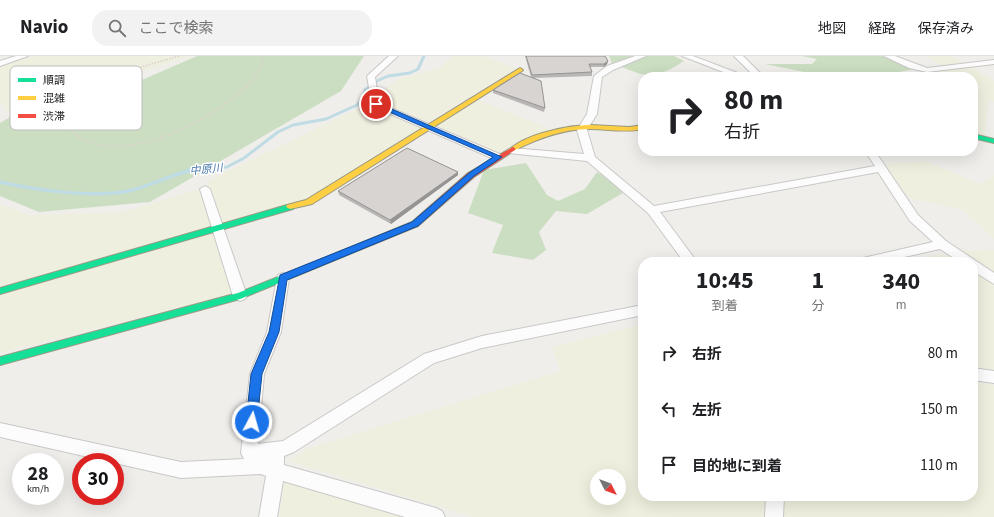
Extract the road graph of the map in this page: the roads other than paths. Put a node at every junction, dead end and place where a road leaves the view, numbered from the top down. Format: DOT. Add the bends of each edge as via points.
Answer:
graph roads {
  1 [pos="24,56"];
  2 [pos="394,56"];
  3 [pos="642,56"];
  4 [pos="686,56"];
  5 [pos="738,56"];
  6 [pos="888,56"];
  7 [pos="994,62"];
  8 [pos="0,64"];
  9 [pos="520,70"];
  10 [pos="730,72"];
  11 [pos="755,72"];
  12 [pos="917,72"];
  13 [pos="924,72"];
  14 [pos="430,126"];
  15 [pos="583,127"];
  16 [pos="638,127"];
  17 [pos="978,137"];
  18 [pos="994,141"];
  19 [pos="511,151"];
  20 [pos="874,156"];
  21 [pos="498,157"];
  22 [pos="590,158"];
  23 [pos="882,168"];
  24 [pos="205,190"];
  25 [pos="652,210"];
  26 [pos="217,229"];
  27 [pos="942,244"];
  28 [pos="687,257"];
  29 [pos="885,257"];
  30 [pos="962,257"];
  31 [pos="978,268"];
  32 [pos="283,278"];
  33 [pos="994,279"];
  34 [pos="0,291"];
  35 [pos="240,296"];
  36 [pos="638,311"];
  37 [pos="0,361"];
  38 [pos="978,375"];
  39 [pos="994,377"];
  40 [pos="0,430"];
  41 [pos="276,451"];
  42 [pos="276,470"];
  43 [pos="775,501"];
  44 [pos="268,517"];
  45 [pos="436,517"];
  46 [pos="774,517"];
  1 -- 8 [label="street"];
  2 -- 14 [label="street" via="372,76 376,104"];
  3 -- 15 [label="street" via="610,68 598,76 592,114"];
  4 -- 10 [label="street"];
  5 -- 11 [label="street"];
  6 -- 12 [label="street"];
  7 -- 13 [label="street"];
  9 -- 14 [label="street"];
  14 -- 21 [label="street"];
  14 -- 26 [label="street" via="309,202"];
  15 -- 16 [label="street"];
  15 -- 19 [label="street" via="550,133 530,140"];
  15 -- 22 [label="street"];
  17 -- 18 [label="street"];
  19 -- 21 [label="street"];
  19 -- 22 [label="street"];
  20 -- 23 [label="street"];
  21 -- 32 [label="street" via="471,175 415,224"];
  22 -- 25 [label="street"];
  23 -- 25 [label="street"];
  23 -- 27 [label="street" via="914,218"];
  24 -- 26 [label="street"];
  25 -- 28 [label="street"];
  26 -- 34 [label="street"];
  26 -- 35 [label="street"];
  27 -- 29 [label="street"];
  27 -- 30 [label="street"];
  31 -- 33 [label="street"];
  32 -- 35 [label="street"];
  32 -- 41 [label="street" via="274,332 257,374 249,453"];
  35 -- 37 [label="street"];
  36 -- 41 [label="street" via="482,342 429,358 288,447"];
  38 -- 39 [label="street"];
  40 -- 42 [label="street" via="181,470 261,466"];
  41 -- 42 [label="street"];
  42 -- 44 [label="street"];
  42 -- 45 [label="street"];
  43 -- 46 [label="street"];
}
